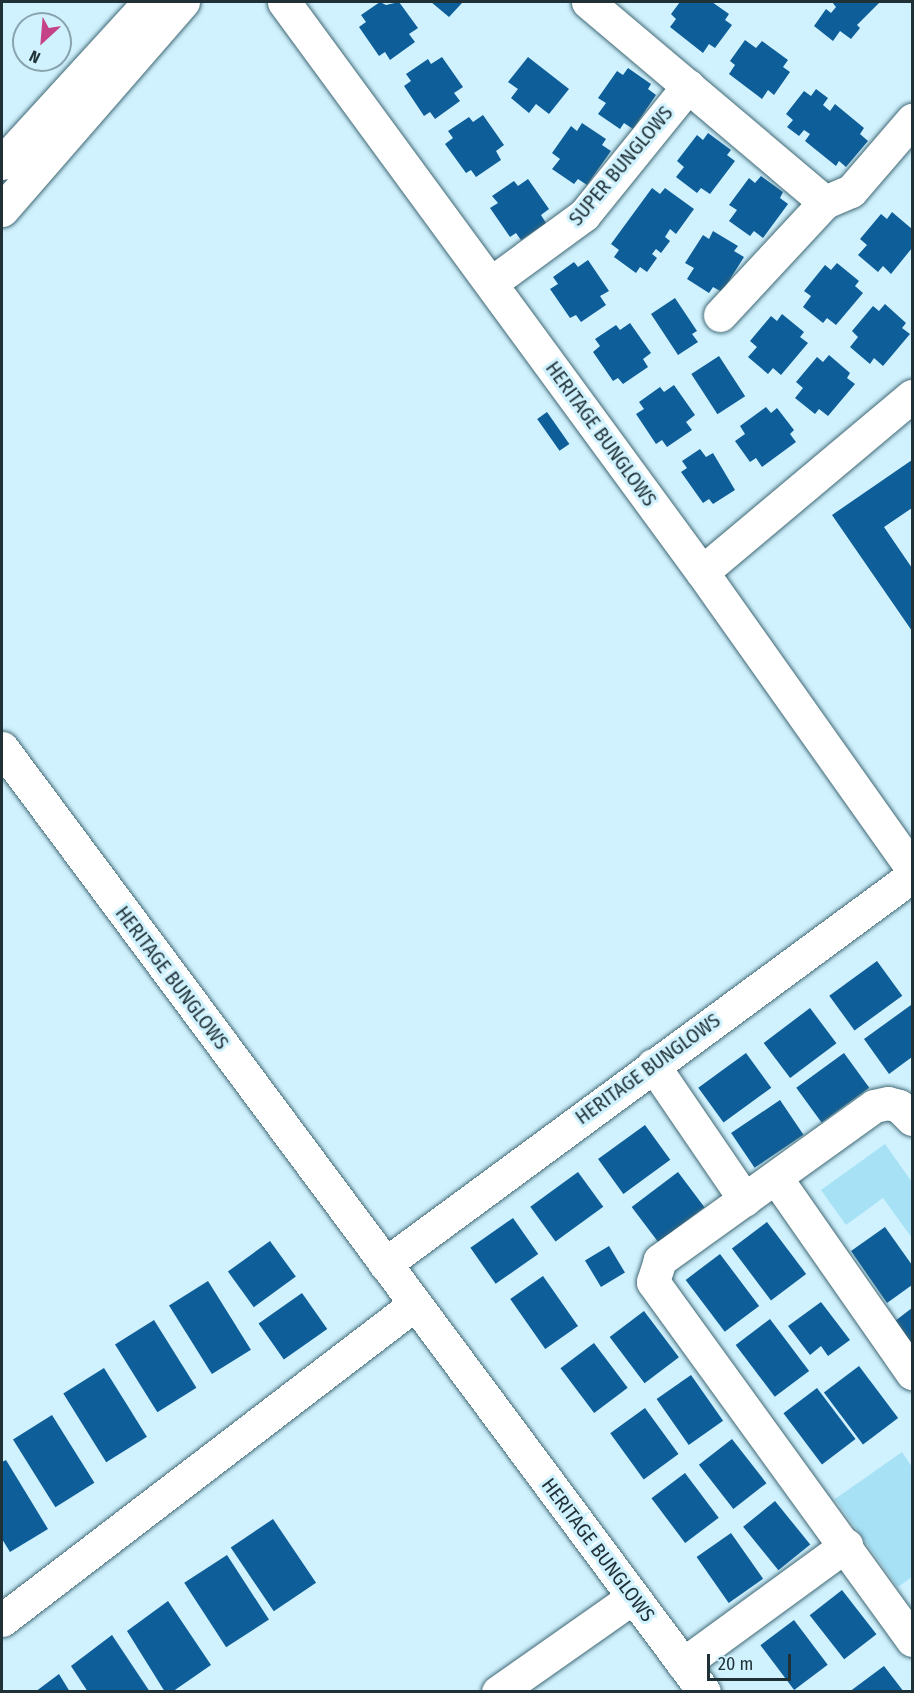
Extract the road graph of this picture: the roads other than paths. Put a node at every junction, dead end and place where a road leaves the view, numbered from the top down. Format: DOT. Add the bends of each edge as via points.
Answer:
graph roads {
  1 [pos="149,2"];
  2 [pos="183,2"];
  3 [pos="284,2"];
  4 [pos="588,2"];
  5 [pos="688,86"];
  6 [pos="912,120"];
  7 [pos="2,163"];
  8 [pos="825,202"];
  9 [pos="2,210"];
  10 [pos="491,284"];
  11 [pos="720,315"];
  12 [pos="912,396"];
  13 [pos="702,573"];
  14 [pos="2,748"];
  15 [pos="912,869"];
  16 [pos="912,876"];
  17 [pos="653,1065"];
  18 [pos="912,1119"];
  19 [pos="776,1179"];
  20 [pos="745,1200"];
  21 [pos="385,1264"];
  22 [pos="415,1304"];
  23 [pos="912,1373"];
  24 [pos="846,1545"];
  25 [pos="633,1597"];
  26 [pos="2,1620"];
  27 [pos="912,1640"];
  28 [pos="683,1664"];
  29 [pos="498,1692"];
  30 [pos="704,1692"];
  1 -- 7 [label="street"];
  2 -- 9 [label="street"];
  3 -- 10 [label="street, HERITAGE BUNGLOWS"];
  4 -- 5 [label="street"];
  5 -- 8 [label="street"];
  5 -- 10 [label="street, SUPER BUNGLOWS" via="584,215"];
  6 -- 8 [label="street" via="851,191"];
  8 -- 11 [label="street"];
  10 -- 13 [label="street, HERITAGE BUNGLOWS"];
  12 -- 13 [label="street"];
  13 -- 15 [label="street, HERITAGE BUNGLOWS"];
  14 -- 21 [label="street, HERITAGE BUNGLOWS"];
  16 -- 17 [label="street, HERITAGE BUNGLOWS"];
  17 -- 20 [label="street"];
  17 -- 21 [label="street, HERITAGE BUNGLOWS"];
  18 -- 19 [label="street" via="899,1106 880,1104"];
  19 -- 20 [label="street"];
  19 -- 23 [label="street"];
  20 -- 24 [label="street" via="660,1260 653,1282"];
  21 -- 22 [label="street, HERITAGE BUNGLOWS"];
  22 -- 25 [label="street, HERITAGE BUNGLOWS"];
  22 -- 26 [label="street"];
  24 -- 27 [label="street"];
  24 -- 28 [label="street"];
  25 -- 28 [label="street, HERITAGE BUNGLOWS"];
  25 -- 29 [label="street"];
  28 -- 30 [label="street, HERITAGE BUNGLOWS"];
}
